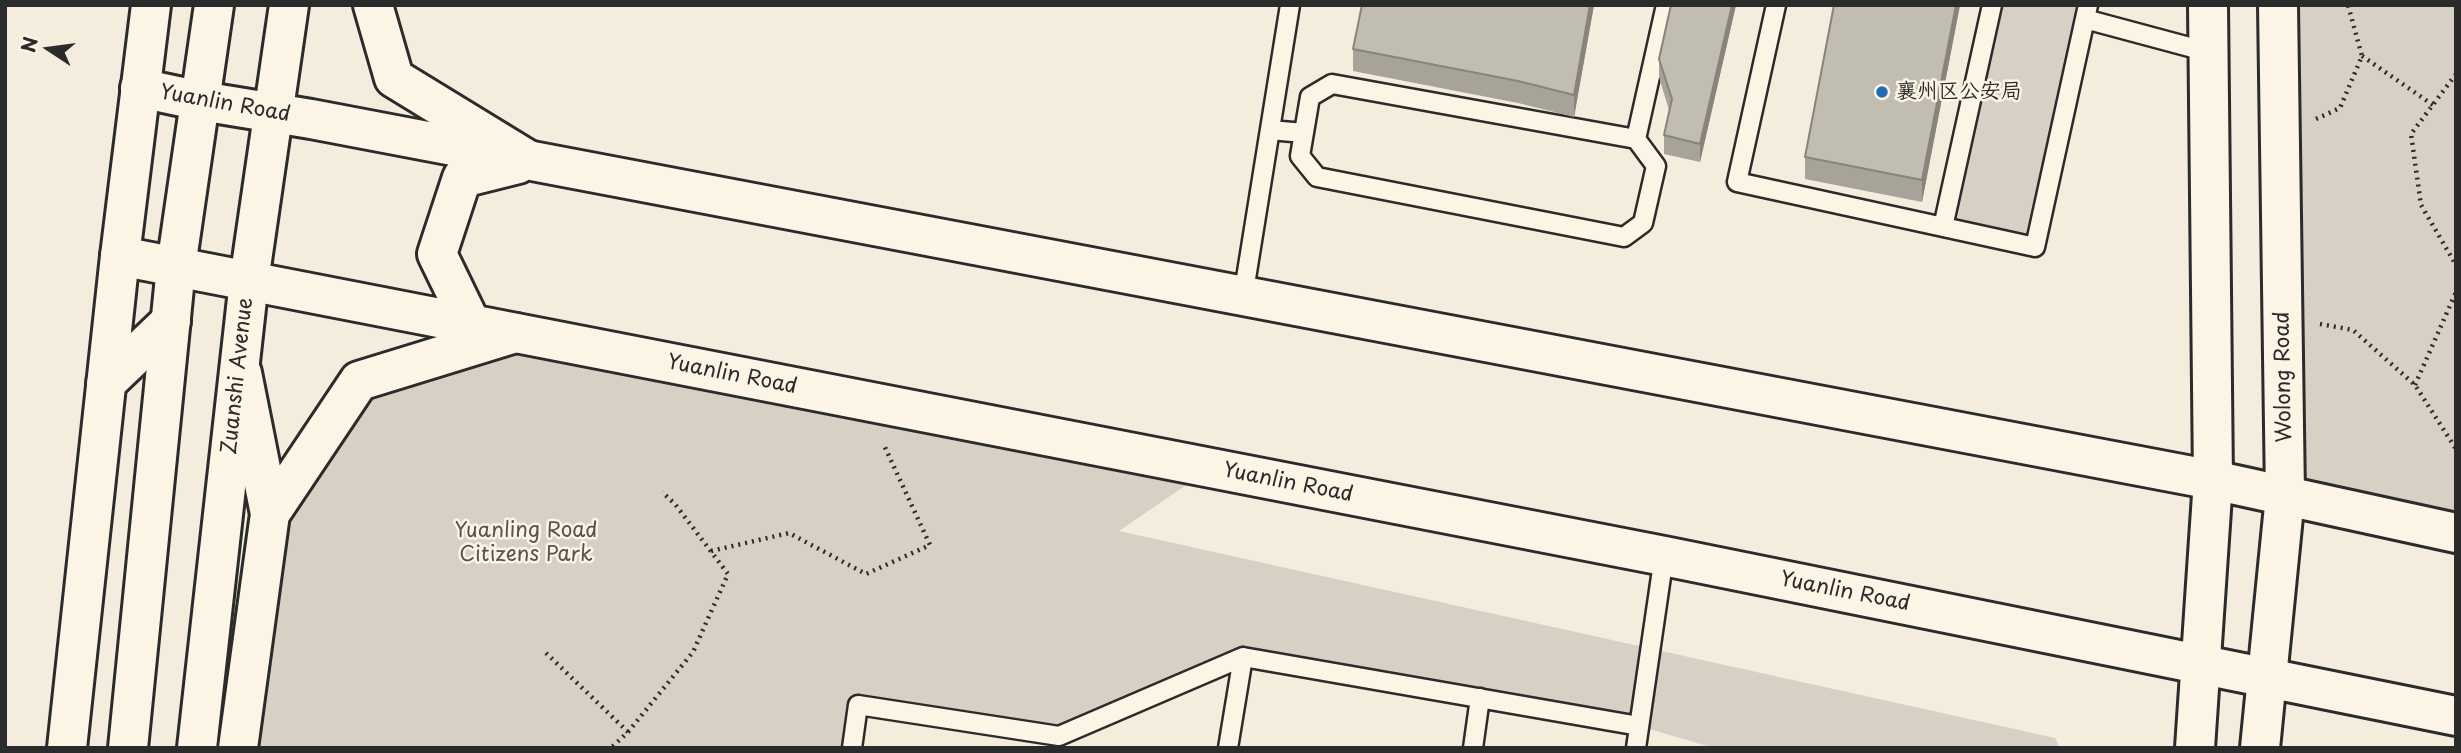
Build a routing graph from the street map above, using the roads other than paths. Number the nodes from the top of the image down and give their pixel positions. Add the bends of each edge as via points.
1 (151, 5) edge
2 (215, 5) edge
3 (373, 5) edge
4 (1290, 5) edge
5 (1666, 5) edge
6 (1776, 5) edge
7 (1992, 5) edge
8 (2208, 5) edge
9 (2278, 5) edge
10 (289, 12) edge
11 (2087, 12) edge
12 (2208, 52) junction
13 (140, 88) junction
14 (201, 101) junction
15 (274, 113) junction
16 (1270, 130) junction
17 (1304, 133) junction
18 (1636, 139) junction
19 (530, 161) junction
20 (1944, 227) junction
21 (120, 256) junction
22 (176, 267) junction
23 (249, 281) junction
24 (1243, 297) junction
25 (171, 321) junction
26 (471, 324) junction
27 (515, 333) junction
28 (240, 362) junction
29 (106, 383) junction
30 (2213, 480) junction
31 (2286, 496) junction
32 (270, 514) junction
33 (2456, 533) edge
34 (1664, 556) junction
35 (1243, 657) junction
36 (2201, 664) junction
37 (2267, 678) junction
38 (1480, 698) junction
39 (2456, 716) edge
40 (1639, 726) junction
41 (66, 748) edge
42 (128, 748) edge
43 (197, 748) edge
44 (238, 748) edge
45 (852, 748) edge
46 (1228, 748) edge
47 (1473, 748) edge
48 (1636, 748) edge
49 (2195, 748) edge
50 (2260, 748) edge

1 - 13 main road
2 - 14 main road
3 - 19 main road via 394,78
4 - 16 lane
5 - 18 lane
6 - 20 lane via 1737,182
7 - 20 lane
8 - 12 main road
9 - 31 main road, Wolong Road
10 - 15 main road, Zuanshi Avenue
11 - 12 lane
11 - 20 lane via 2035,247
12 - 30 main road
13 - 14 main road, Yuanlin Road
13 - 21 main road
14 - 15 main road, Yuanlin Road
14 - 22 main road
15 - 19 main road, Yuanlin Road
15 - 23 main road, Zuanshi Avenue
16 - 17 lane
16 - 24 lane
17 - 18 lane via 1310,97 1332,83
17 - 18 lane via 1300,156 1317,177 1624,237 1643,223 1656,166
19 - 24 main road, Yuanlin Road
19 - 26 main road via 462,178 437,254
21 - 22 main road, Yuanlin Road
21 - 29 main road
22 - 23 main road, Yuanlin Road
22 - 25 main road
23 - 26 main road, Yuanlin Road
23 - 28 main road, Zuanshi Avenue
24 - 30 main road, Yuanlin Road
25 - 29 main road
25 - 42 main road
26 - 27 main road, Yuanlin Road
27 - 32 main road via 359,381
27 - 34 main road, Yuanlin Road
28 - 32 main road
28 - 43 main road, Zuanshi Avenue
29 - 41 main road
30 - 31 main road, Yuanlin Road
30 - 36 main road
31 - 33 main road, Yuanlin Road
31 - 37 main road, Wolong Road
32 - 44 main road
34 - 36 main road, Yuanlin Road
34 - 40 lane
35 - 38 lane
35 - 45 lane via 1059,736 858,705
35 - 46 lane
36 - 37 main road, Yuanlin Road
36 - 49 main road
37 - 39 main road, Yuanlin Road
37 - 50 main road, Wolong Road
38 - 40 lane
38 - 47 lane
40 - 48 lane

